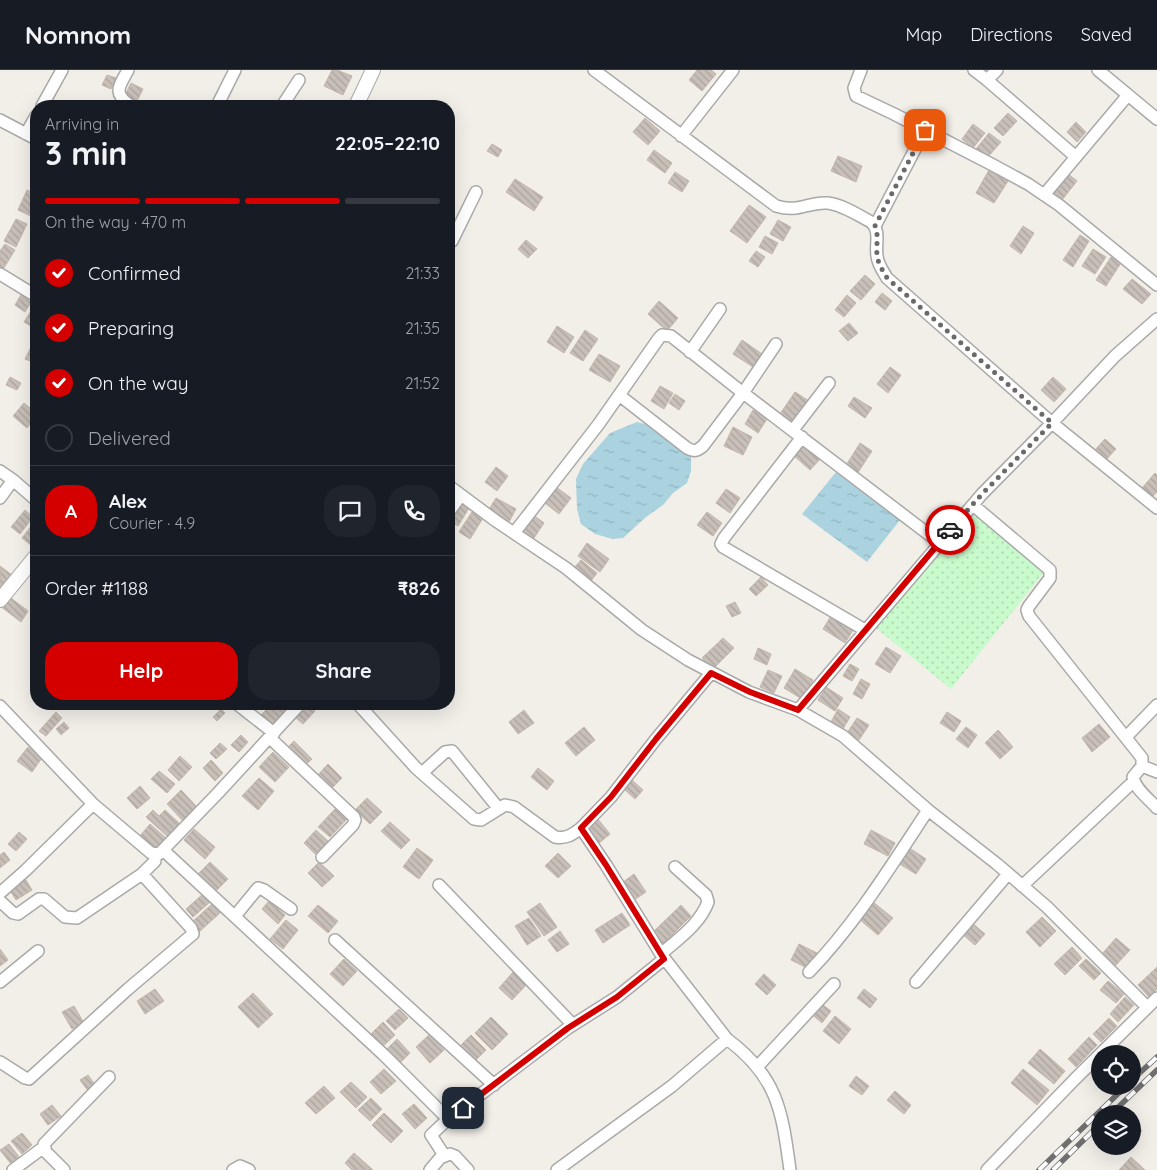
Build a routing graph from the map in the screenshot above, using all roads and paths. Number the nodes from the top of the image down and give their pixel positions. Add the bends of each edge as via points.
1 (62, 70) edge
2 (128, 70) edge
3 (235, 70) edge
4 (373, 70) edge
5 (594, 70) edge
6 (733, 70) edge
7 (861, 70) edge
8 (974, 70) edge
9 (997, 70) edge
10 (1098, 70) edge
11 (299, 80) dead end
12 (988, 80) junction
13 (1128, 95) junction
14 (45, 100) edge
15 (123, 100) edge
16 (219, 100) edge
17 (286, 100) edge
18 (359, 100) edge
19 (1157, 119) edge
20 (0, 120) edge
21 (925, 130) junction
22 (30, 135) edge
23 (681, 136) junction
24 (1076, 157) junction
25 (476, 192) dead end
26 (1044, 195) junction
27 (875, 226) junction
28 (455, 232) edge
29 (0, 274) edge
30 (1157, 285) edge
31 (30, 292) edge
32 (720, 309) dead end
33 (1157, 319) edge
34 (776, 344) dead end
35 (690, 352) junction
36 (829, 383) dead end
37 (743, 393) junction
38 (619, 395) junction
39 (1052, 423) junction
40 (797, 434) junction
41 (0, 471) edge
42 (13, 480) junction
43 (455, 490) edge
44 (30, 495) edge
45 (461, 495) junction
46 (0, 498) edge
47 (455, 504) edge
48 (973, 505) junction
49 (1157, 508) edge
50 (514, 532) junction
51 (940, 542) junction
52 (30, 563) edge
53 (0, 600) edge
54 (864, 630) junction
55 (711, 673) junction
56 (1157, 705) edge
57 (0, 706) edge
58 (244, 710) edge
59 (295, 710) edge
60 (364, 710) edge
61 (798, 710) junction
62 (272, 735) junction
63 (1126, 738) junction
64 (1142, 766) junction
65 (1157, 772) edge
66 (422, 773) junction
67 (1134, 781) junction
68 (93, 804) junction
69 (1157, 808) edge
70 (499, 809) junction
71 (928, 810) junction
72 (581, 828) junction
73 (159, 852) junction
74 (322, 857) dead end
75 (675, 867) dead end
76 (142, 874) junction
77 (1008, 874) junction
78 (439, 885) dead end
79 (1022, 886) junction
80 (0, 893) edge
81 (0, 901) edge
82 (291, 909) dead end
83 (235, 916) junction
84 (335, 940) dead end
85 (38, 952) dead end
86 (662, 957) junction
87 (809, 972) dead end
88 (0, 982) edge
89 (916, 982) dead end
90 (834, 984) dead end
91 (1157, 998) edge
92 (1147, 1007) junction
93 (573, 1025) junction
94 (727, 1039) junction
95 (0, 1062) edge
96 (758, 1066) junction
97 (109, 1077) dead end
98 (494, 1085) junction
99 (448, 1120) junction
100 (44, 1148) junction
101 (444, 1155) junction
102 (13, 1170) edge
103 (64, 1170) edge
104 (233, 1170) edge
105 (250, 1170) edge
106 (430, 1170) edge
107 (468, 1170) edge
108 (557, 1170) edge
109 (790, 1170) edge
110 (987, 1170) edge

1 - 14 street
2 - 15 street via 118,90
3 - 16 street
4 - 18 street
5 - 23 street
6 - 23 street
7 - 21 street via 854,88 856,96
8 - 12 street
9 - 12 street
10 - 13 street
11 - 17 street
12 - 24 street
13 - 19 street
13 - 24 street
20 - 22 street
21 - 26 street
21 - 27 street
23 - 27 street via 776,206 796,209 827,203
24 - 26 street
25 - 28 street
26 - 30 street
27 - 39 street via 877,255 887,278
29 - 31 street
32 - 35 street
33 - 39 street via 1115,356
34 - 37 street
35 - 37 street
35 - 38 street via 671,336 662,335
36 - 40 street
37 - 38 street via 703,446 693,451
37 - 40 street
38 - 50 street
39 - 48 street
39 - 49 street
40 - 51 street
40 - 54 street via 721,544
41 - 42 street
42 - 44 street
42 - 46 street
43 - 45 street
45 - 47 street
45 - 50 street
48 - 51 street
48 - 63 street via 1050,570 1050,578 1029,606 1029,616
50 - 55 street via 566,568 642,630
51 - 54 street
52 - 53 street
54 - 61 street
55 - 61 street
55 - 72 street via 611,797
56 - 63 street
57 - 68 street
58 - 62 street
59 - 62 street
60 - 66 street
61 - 71 street via 843,736
62 - 73 street
62 - 74 street via 354,817 353,825
63 - 64 street via 1142,758
64 - 65 street
64 - 67 street via 1134,774
66 - 70 street via 474,819 481,820
66 - 70 street via 445,752 452,751
67 - 69 street
67 - 79 street
68 - 73 street
68 - 80 street
70 - 72 street via 511,806 563,838
71 - 77 street
71 - 87 street via 878,887
72 - 86 street
73 - 76 street
73 - 83 street
75 - 86 street via 706,894 708,902 701,916
76 - 81 street via 77,918 65,917 44,898 18,914 12,913
76 - 95 street via 193,934 29,1079
77 - 79 street
77 - 89 street
78 - 93 street
79 - 92 street
82 - 83 street via 258,888
83 - 99 street via 384,1055
84 - 98 street
85 - 88 street
86 - 93 street via 617,997
86 - 94 street
90 - 96 street
91 - 92 street
92 - 110 street
93 - 98 street
94 - 96 street
94 - 108 street via 672,1086
96 - 109 street via 776,1096
97 - 100 street via 46,1140
98 - 99 street
99 - 101 street via 431,1135
100 - 102 street
100 - 103 street
101 - 106 street
101 - 107 street via 455,1156
104 - 105 street via 240,1166

